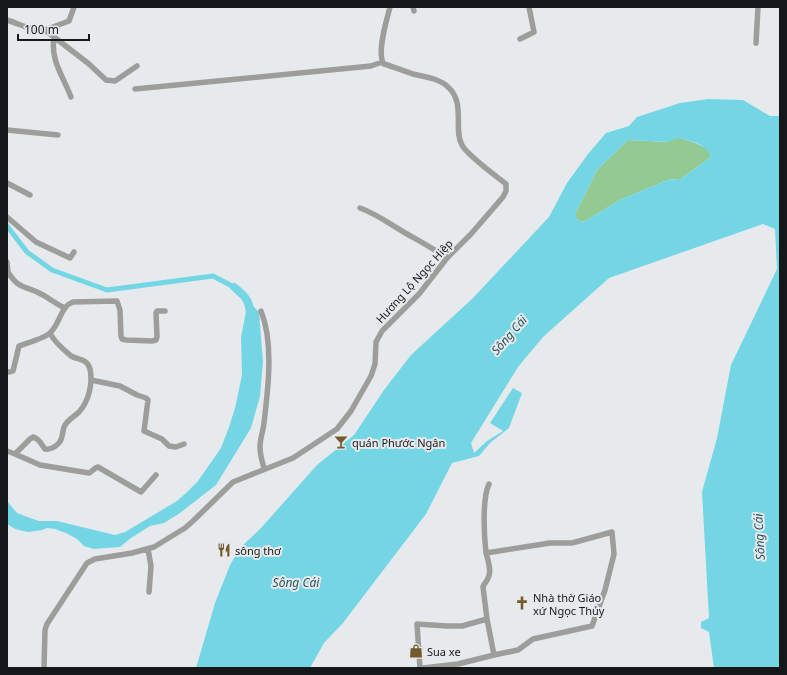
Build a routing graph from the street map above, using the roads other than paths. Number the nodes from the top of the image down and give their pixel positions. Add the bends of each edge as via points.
1 (74, 7) edge
2 (390, 7) edge
3 (529, 7) edge
4 (758, 7) edge
5 (7, 20) edge
6 (45, 30) junction
7 (54, 38) junction
8 (520, 39) dead end
9 (756, 43) dead end
10 (382, 62) junction
11 (136, 66) dead end
12 (135, 89) dead end
13 (72, 97) dead end
14 (7, 130) edge
15 (58, 135) dead end
16 (7, 183) edge
17 (30, 194) dead end
18 (360, 208) dead end
19 (7, 217) edge
20 (74, 252) dead end
21 (447, 258) junction
22 (7, 262) edge
23 (8, 272) edge
24 (65, 308) junction
25 (165, 311) dead end
26 (261, 311) dead end
27 (50, 333) junction
28 (7, 372) edge
29 (91, 380) junction
30 (184, 444) dead end
31 (7, 450) edge
32 (14, 454) junction
33 (264, 468) junction
34 (156, 475) dead end
35 (489, 484) dead end
36 (148, 549) junction
37 (486, 552) junction
38 (149, 592) dead end
39 (487, 619) junction
40 (494, 655) junction
41 (44, 668) edge
42 (420, 668) edge
43 (423, 668) edge

1 - 6 street via 69,21
2 - 10 street via 383,37
3 - 8 street via 534,32
4 - 9 street
5 - 6 street via 28,29
6 - 7 street
7 - 11 street via 106,80 115,81
7 - 13 street via 55,60
10 - 12 street via 371,66
10 - 21 street, Hương Lộ Ngọc Hiệp via 448,86 458,106 462,146 506,184 503,197
14 - 15 street
16 - 17 street
18 - 21 street via 383,218
19 - 20 street via 38,243 70,258
21 - 33 street, Hương Lộ Ngọc Hiệp via 419,294 382,331 376,342 375,364 371,376 341,425 301,454
22 - 23 street
23 - 24 street via 19,285
24 - 25 street via 73,302 117,302 122,339 152,341 157,337 156,313
24 - 27 street
26 - 33 street via 267,329 268,349 264,425 260,446
27 - 28 street via 19,346 12,370
27 - 29 street via 72,357 84,360 90,368
29 - 30 street via 120,386 146,398 148,400 144,431 162,439 169,446
29 - 32 street via 87,400 63,428 58,444 48,450 33,437
31 - 32 street
32 - 34 street via 40,465 89,473 98,467 141,492
33 - 36 street, Hương Lộ Ngọc Hiệp via 233,482 185,528
35 - 37 street via 485,504
36 - 38 street via 151,566
36 - 41 street, Hương Lộ Ngọc Hiệp via 87,563 47,624
37 - 39 street via 490,573 483,587
37 - 40 street via 550,542 572,543 612,532 614,554 592,626 533,639 518,650
39 - 40 street
39 - 42 street via 462,626 417,624
40 - 43 street via 458,664

